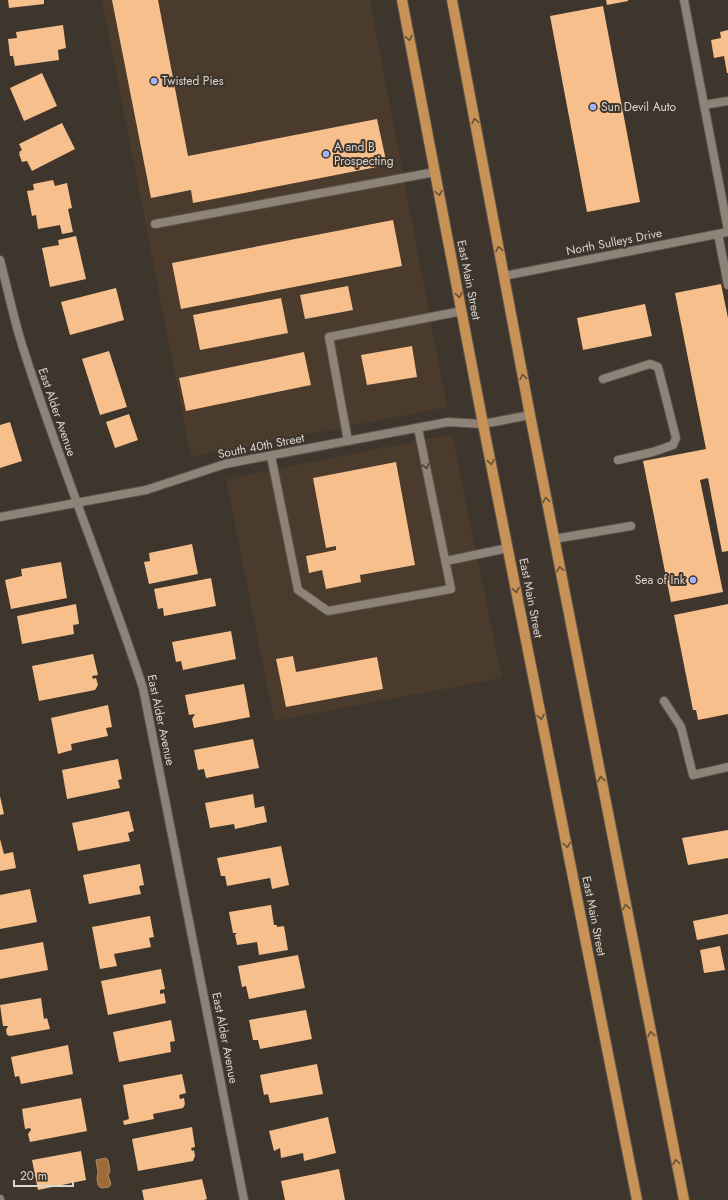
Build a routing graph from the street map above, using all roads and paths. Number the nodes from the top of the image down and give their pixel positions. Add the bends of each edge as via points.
1 (402, 0) edge
2 (452, 0) edge
3 (684, 0) edge
4 (728, 101) edge
5 (704, 105) junction
6 (435, 172) junction
7 (154, 224) dead end
8 (728, 231) edge
9 (718, 234) junction
10 (0, 260) edge
11 (504, 276) junction
12 (728, 285) edge
13 (462, 312) junction
14 (603, 379) dead end
15 (530, 415) junction
16 (484, 424) junction
17 (418, 428) junction
18 (348, 441) junction
19 (271, 456) junction
20 (618, 460) dead end
21 (76, 503) junction
22 (0, 517) edge
23 (631, 526) dead end
24 (554, 539) junction
25 (508, 548) junction
26 (446, 561) junction
27 (664, 701) dead end
28 (728, 767) edge
29 (244, 1200) edge
30 (637, 1200) edge
31 (684, 1200) edge

1 -> 6 main road, East Main Street
11 -> 2 main road
3 - 5 street
4 - 5 street
5 - 8 street
6 - 7 street
6 -> 13 main road, East Main Street
8 - 9 street, North Sulleys Drive
9 - 11 street, North Sulleys Drive
9 - 12 street
10 - 21 street, East Alder Avenue via 23,350
15 -> 11 main road
13 - 16 main road, East Main Street
13 - 18 street via 329,337
14 - 20 street via 650,364 658,367 676,438 673,445
15 - 16 street, South 40th Street
24 -> 15 main road
16 - 17 street, South 40th Street via 448,422
16 -> 25 main road, East Main Street
17 - 18 street, South 40th Street
17 -> 26 street
18 - 19 street, South 40th Street
19 - 21 street, South 40th Street via 225,464 146,490
19 - 26 street via 298,590 328,611 451,589
21 - 22 street, South 40th Street
21 - 29 street, East Alder Avenue via 123,626 143,688
23 - 24 street
31 -> 24 main road
25 - 26 street
25 -> 30 main road, East Main Street
27 - 28 street via 681,727 693,775

